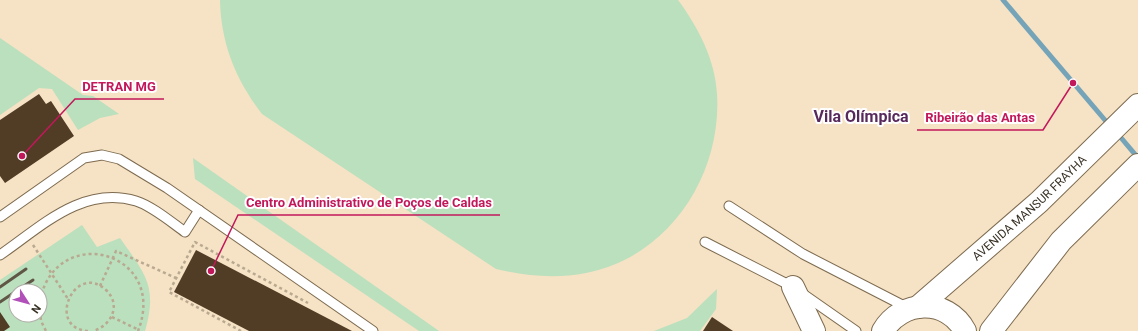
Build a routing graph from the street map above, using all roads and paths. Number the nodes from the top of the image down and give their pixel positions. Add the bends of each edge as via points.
1 (1138, 105) edge
2 (1138, 165) edge
3 (729, 206) dead end
4 (199, 210) junction
5 (0, 217) edge
6 (28, 236) junction
7 (705, 242) dead end
8 (0, 255) edge
9 (113, 258) junction
10 (52, 273) junction
11 (176, 278) junction
12 (46, 283) edge
13 (100, 286) junction
14 (794, 287) junction
15 (68, 299) junction
16 (312, 305) dead end
17 (914, 308) junction
18 (112, 318) junction
19 (77, 328) junction
20 (74, 331) edge
21 (88, 331) edge
22 (93, 331) edge
23 (139, 331) edge
24 (241, 331) edge
25 (373, 331) edge
26 (814, 331) edge
27 (856, 331) edge
28 (883, 331) edge
29 (965, 331) edge
30 (990, 331) edge

1 - 17 main road, AVENIDA MANSUR FRAYHA via 1039,202
2 - 30 main road via 1061,241
3 - 17 lane via 804,254
4 - 5 lane via 135,168 119,159 102,155 84,158
4 - 6 lane via 185,232 137,201 112,196 92,198 74,205
4 - 25 lane
6 - 8 lane
6 - 10 path
7 - 14 lane
9 - 10 path via 97,254 80,255 64,262
9 - 11 path via 116,251
9 - 13 path
9 - 23 path via 128,266 144,295 144,313
10 - 12 path
10 - 15 path
11 - 16 path via 195,242
11 - 24 path via 168,292
13 - 15 path via 93,284 78,287
13 - 18 path via 106,290 113,303
14 - 26 main road
14 - 27 lane
15 - 19 path via 67,315
17 - 28 main road, AVENIDA MANSUR FRAYHA via 898,314
17 - 29 main road via 927,306 941,309 954,317
18 - 22 path via 107,324
18 - 23 path
19 - 20 path
19 - 21 path

